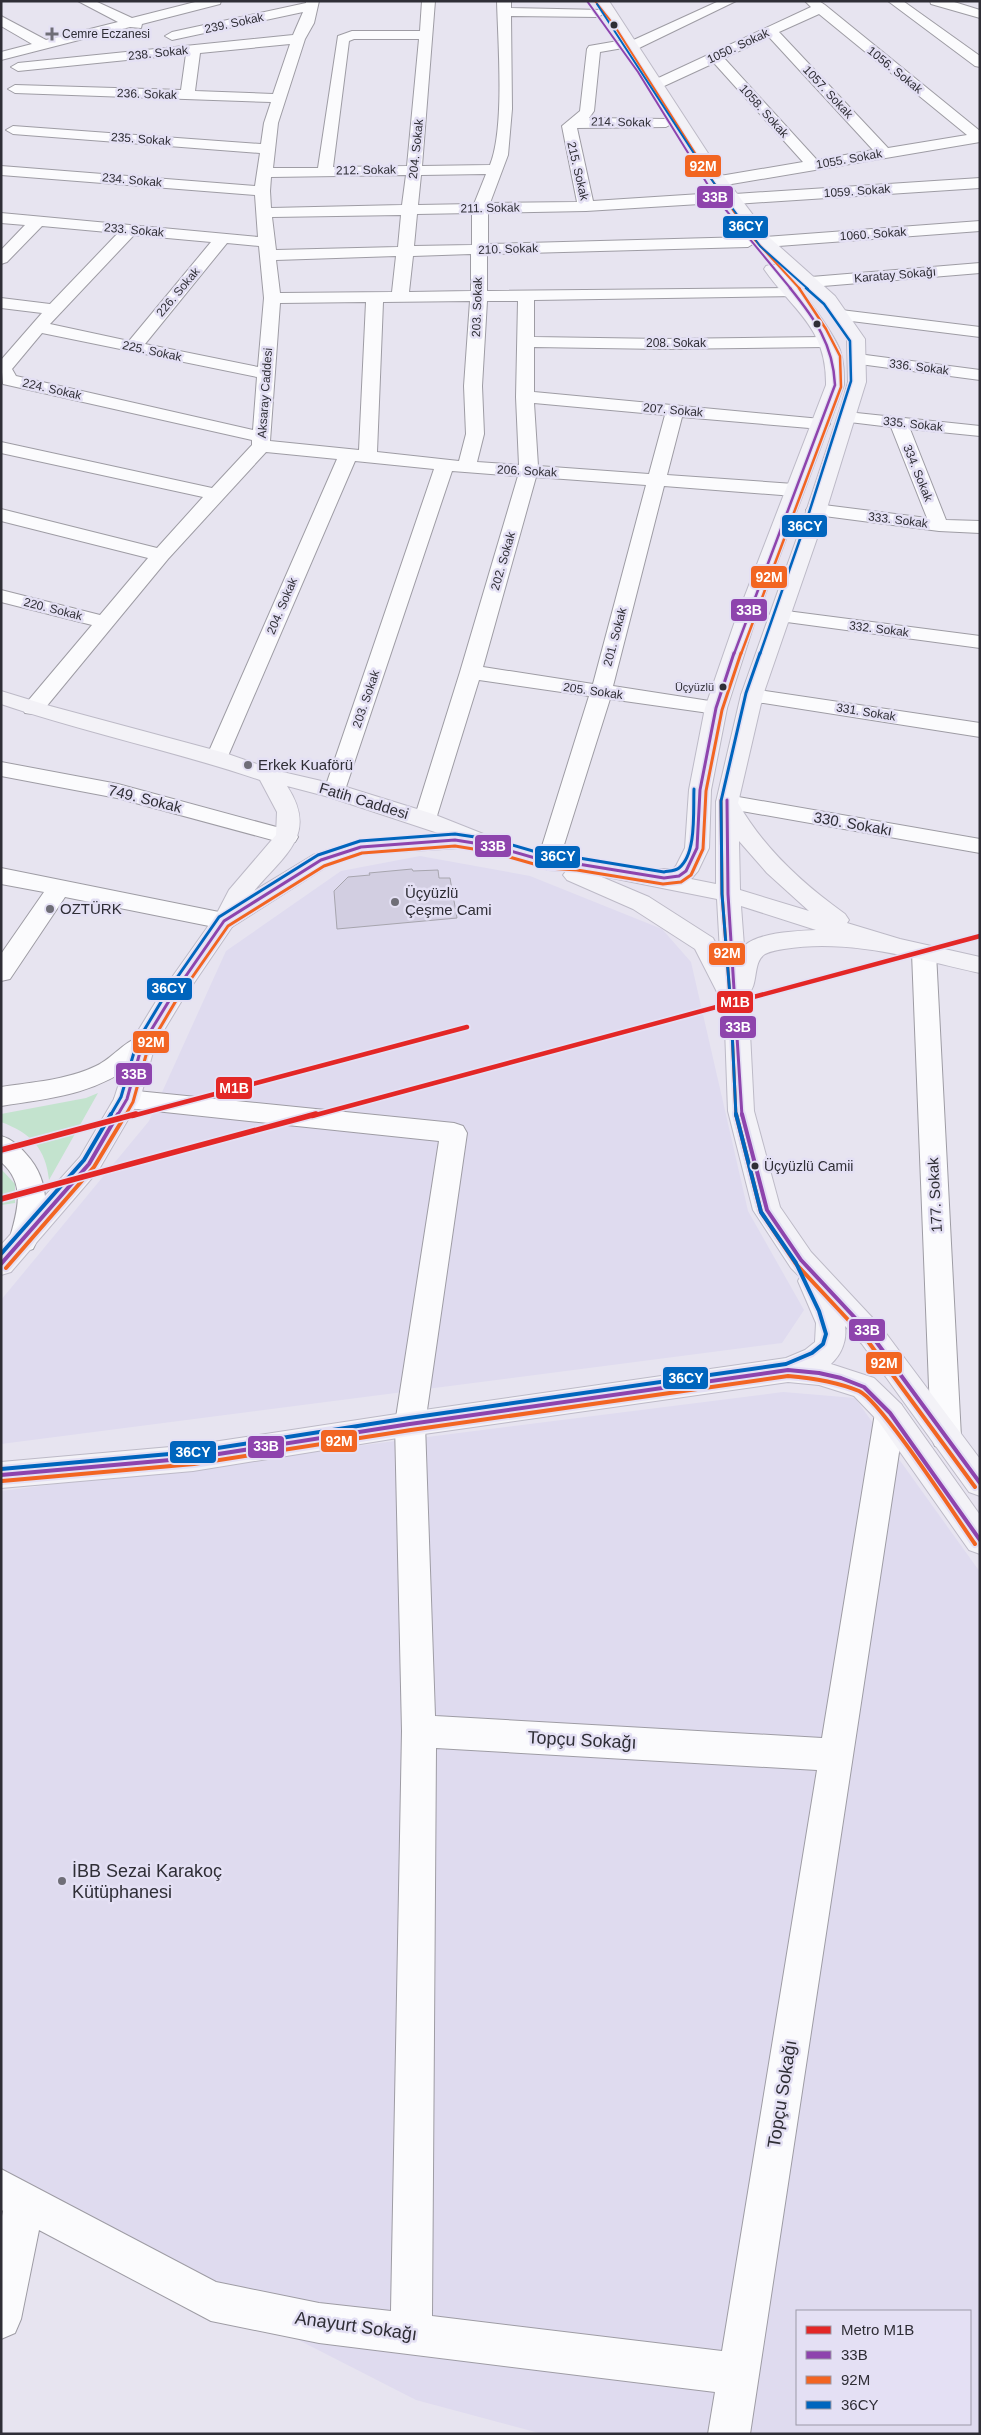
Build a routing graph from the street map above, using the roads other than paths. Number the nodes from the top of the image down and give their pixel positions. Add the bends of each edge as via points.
1 (84, 1) edge
2 (215, 1) edge
3 (429, 1) edge
4 (730, 1) edge
5 (894, 1) edge
6 (936, 1) edge
7 (313, 4) edge
8 (602, 4) edge
9 (816, 5) edge
10 (504, 7) edge
11 (980, 14) edge
12 (1, 20) edge
13 (131, 22) junction
14 (929, 28) junction
15 (771, 31) junction
16 (426, 35) junction
17 (153, 37) junction
18 (298, 39) junction
19 (971, 40) dead end
20 (42, 44) junction
21 (625, 46) junction
22 (194, 49) junction
23 (171, 52) junction
24 (716, 57) junction
25 (11, 58) edge
26 (980, 62) edge
27 (657, 84) junction
28 (15, 89) junction
29 (187, 95) junction
30 (279, 98) junction
31 (574, 122) junction
32 (666, 123) junction
33 (13, 130) junction
34 (979, 138) edge
35 (5, 143) dead end
36 (268, 149) junction
37 (884, 153) junction
38 (813, 165) junction
39 (497, 169) junction
40 (1, 170) edge
41 (415, 170) junction
42 (325, 171) junction
43 (264, 173) junction
44 (980, 183) edge
45 (718, 190) junction
46 (262, 191) junction
47 (735, 200) junction
48 (586, 206) junction
49 (480, 208) junction
50 (409, 210) junction
51 (264, 214) junction
52 (1, 218) edge
53 (38, 221) junction
54 (980, 226) edge
55 (130, 230) junction
56 (223, 238) junction
57 (757, 242) junction
58 (267, 248) junction
59 (478, 250) junction
60 (406, 252) junction
61 (1, 259) edge
62 (980, 268) edge
63 (811, 282) junction
64 (795, 293) junction
65 (479, 295) junction
66 (526, 295) junction
67 (400, 296) junction
68 (374, 297) junction
69 (272, 298) junction
70 (1, 303) edge
71 (55, 310) junction
72 (840, 315) junction
73 (38, 328) junction
74 (980, 332) edge
75 (527, 342) junction
76 (826, 342) junction
77 (133, 347) junction
78 (858, 359) junction
79 (266, 374) junction
80 (980, 375) edge
81 (524, 397) junction
82 (675, 410) junction
83 (847, 417) junction
84 (898, 422) junction
85 (821, 424) junction
86 (980, 431) edge
87 (261, 442) junction
88 (1, 447) edge
89 (358, 456) junction
90 (445, 465) junction
91 (467, 467) junction
92 (529, 471) junction
93 (656, 481) junction
94 (218, 495) junction
95 (791, 498) junction
96 (816, 510) junction
97 (1, 515) edge
98 (939, 525) junction
99 (980, 527) edge
100 (161, 555) junction
101 (1, 596) edge
102 (779, 616) junction
103 (104, 622) junction
104 (980, 642) edge
105 (471, 672) junction
106 (601, 692) junction
107 (752, 694) junction
108 (1, 698) edge
109 (33, 708) junction
110 (716, 708) junction
111 (980, 730) edge
112 (217, 758) junction
113 (1, 769) edge
114 (268, 775) junction
115 (335, 791) junction
116 (727, 802) junction
117 (425, 820) junction
118 (287, 837) junction
119 (493, 846) junction
120 (980, 846) edge
121 (549, 862) junction
122 (1, 876) edge
123 (642, 876) junction
124 (60, 887) junction
125 (728, 894) junction
126 (224, 920) junction
127 (874, 939) junction
128 (912, 950) junction
129 (980, 965) edge
130 (1, 973) edge
131 (737, 1010) junction
132 (142, 1045) junction
133 (1, 1097) edge
134 (127, 1099) junction
135 (1, 1146) edge
136 (23, 1241) junction
137 (801, 1260) junction
138 (1, 1264) edge
139 (788, 1370) junction
140 (890, 1413) junction
141 (410, 1424) junction
142 (946, 1437) junction
143 (1, 1476) edge
144 (980, 1483) edge
145 (980, 1540) edge
146 (419, 1731) junction
147 (836, 1755) junction
148 (13, 2195) edge
149 (1, 2319) edge
150 (411, 2334) junction
151 (738, 2374) junction
152 (729, 2434) edge

1 - 13 street
2 - 13 street
3 - 16 street, 204. Sokak
4 - 21 street
5 - 14 street
6 - 11 street
7 - 17 street, 239. Sokak
7 - 18 street, Aksaray Caddesi
8 - 10 street
8 - 21 main road
9 - 15 street, 1050. Sokak
9 - 34 street, 1056. Sokak
10 - 39 street, 203. Sokak via 505,110
12 - 20 street
13 - 17 street
13 - 20 street
14 - 19 street
14 - 26 street
15 - 24 street, 1050. Sokak
15 - 37 street, 1057. Sokak
16 - 41 street, 204. Sokak
16 - 42 street via 352,35 343,39
17 - 23 street
18 - 22 street, 238. Sokak
18 - 30 street, Aksaray Caddesi
20 - 25 street
21 - 27 main road
21 - 31 street, 215. Sokak via 594,49 587,111
21 - 32 main road
22 - 23 street, 238. Sokak
22 - 29 street
23 - 25 street, 238. Sokak
24 - 27 street, 1050. Sokak
24 - 38 street, 1058. Sokak
25 - 28 street
27 - 45 main road
28 - 29 street, 236. Sokak
28 - 33 street
29 - 30 street, 236. Sokak
30 - 36 street, Aksaray Caddesi
31 - 32 street, 214. Sokak
31 - 48 street, 215. Sokak via 569,126 570,139
32 - 45 main road
33 - 35 street
33 - 36 street, 235. Sokak
34 - 37 street, 1055. Sokak
36 - 43 street, Aksaray Caddesi
37 - 38 street, 1055. Sokak
38 - 45 street, 1055. Sokak
39 - 41 street, 212. Sokak
39 - 49 street, 203. Sokak
40 - 46 street, 234. Sokak
41 - 42 street, 212. Sokak
41 - 50 street, 204. Sokak
42 - 43 street, 212. Sokak
43 - 46 street, Aksaray Caddesi
44 - 47 street, 1059. Sokak
45 - 47 main road
45 - 48 street, 211. Sokak
45 - 57 main road
46 - 51 street, Aksaray Caddesi
47 - 57 main road
48 - 49 street, 211. Sokak
49 - 50 street, 211. Sokak
49 - 59 street, 203. Sokak
50 - 51 street, 211. Sokak
50 - 60 street, 204. Sokak
51 - 58 street, Aksaray Caddesi
52 - 53 street, 233. Sokak
53 - 55 street, 233. Sokak
53 - 61 street
54 - 57 street, 1060. Sokak
55 - 56 street, 233. Sokak
55 - 71 street, 224. Sokak
56 - 58 street, 233. Sokak
56 - 77 street, 226. Sokak
57 - 59 street, 210. Sokak
57 - 63 main road
57 - 64 main road
58 - 60 street, 210. Sokak
58 - 69 street, Aksaray Caddesi
59 - 60 street, 210. Sokak
59 - 65 street, 203. Sokak
60 - 67 street, 204. Sokak
62 - 63 street, Karatay Sokağı
63 - 72 main road
64 - 66 street
64 - 76 main road
65 - 66 street
65 - 67 street
65 - 91 street, 203. Sokak via 473,386 475,434
66 - 75 street, 202. Sokak
67 - 68 street
68 - 69 street
68 - 89 street, 204. Sokak
69 - 79 street, Aksaray Caddesi
70 - 71 street
71 - 73 street, 224. Sokak
72 - 74 street
72 - 78 main road via 856,339
73 - 77 street, 225. Sokak
73 - 87 street, 224. Sokak via 3,369 9,380
75 - 76 street, 208. Sokak
75 - 81 street, 202. Sokak
76 - 85 main road via 834,358 835,385
77 - 79 street, 225. Sokak
78 - 80 street, 336. Sokak
78 - 83 main road via 857,382
79 - 87 street, Aksaray Caddesi
81 - 82 street, 207. Sokak
81 - 92 street, 202. Sokak
82 - 85 street, 207. Sokak
82 - 93 street, 201. Sokak
83 - 84 street, 335. Sokak
83 - 96 main road
84 - 86 street, 335. Sokak
84 - 98 street, 334. Sokak
85 - 95 main road
87 - 89 street, 206. Sokak
87 - 94 street, Aksaray Caddesi
88 - 94 street
89 - 90 street, 206. Sokak
89 - 112 street, 204. Sokak
90 - 91 street, 206. Sokak
90 - 115 street, 203. Sokak
91 - 92 street, 206. Sokak
92 - 93 street, 206. Sokak
92 - 105 street, 202. Sokak
93 - 95 street, 206. Sokak
93 - 106 street, 201. Sokak
94 - 100 street, Aksaray Caddesi
95 - 96 main road
95 - 110 main road
96 - 98 street, 333. Sokak
96 - 102 main road
97 - 100 street
98 - 99 street, 333. Sokak
100 - 103 street, Aksaray Caddesi
101 - 103 street, 220. Sokak
102 - 104 street, 332. Sokak
102 - 107 main road
103 - 109 street, Aksaray Caddesi
105 - 106 street, 205. Sokak
105 - 117 street, 202. Sokak
106 - 110 street, 205. Sokak
106 - 121 street, 201. Sokak
107 - 111 street, 331. Sokak
107 - 116 main road
108 - 109 main road, Fatih Caddesi
109 - 112 main road, Fatih Caddesi
110 - 123 main road via 700,790 697,848 686,872 679,876
112 - 114 main road, Fatih Caddesi
113 - 118 street, 749. Sokak via 118,792
114 - 115 main road, Fatih Caddesi
114 - 118 main road via 288,806 291,827
115 - 117 main road, Fatih Caddesi
116 - 120 street, 330. Sokakı
116 - 125 main road
116 - 127 main road via 737,823 812,902
117 - 119 main road, Fatih Caddesi
118 - 126 main road via 237,896
119 - 121 main road, Fatih Caddesi
119 - 126 main road via 455,840 361,847 321,860
121 - 123 main road, Fatih Caddesi
121 - 131 main road via 641,903 704,944
122 - 124 street
123 - 125 main road, Fatih Caddesi
124 - 126 street
124 - 130 street
125 - 127 main road, Fatih Caddesi
125 - 131 main road
126 - 132 main road
127 - 128 main road
128 - 129 main road
128 - 131 main road via 835,939 792,938 758,947 747,964
128 - 142 street, 177. Sokak
131 - 137 main road via 741,1111 764,1201
132 - 133 street via 108,1071 78,1084
132 - 134 main road
134 - 136 main road via 89,1164
134 - 141 street via 454,1134
135 - 136 street via 17,1158 30,1179 34,1204
136 - 138 main road
137 - 139 main road via 825,1309 832,1334 828,1348
137 - 142 main road via 872,1336
139 - 140 main road via 819,1372 864,1387
139 - 141 main road
140 - 145 main road
140 - 147 street, Topçu Sokağı
141 - 143 main road via 193,1458
141 - 146 street
142 - 144 main road
146 - 147 street, Topçu Sokağı
146 - 150 street
147 - 151 street, Topçu Sokağı
148 - 149 street
148 - 150 street, Anayurt Sokağı via 211,2301 319,2323
150 - 151 street, Anayurt Sokağı
151 - 152 street, Topçu Sokağı

